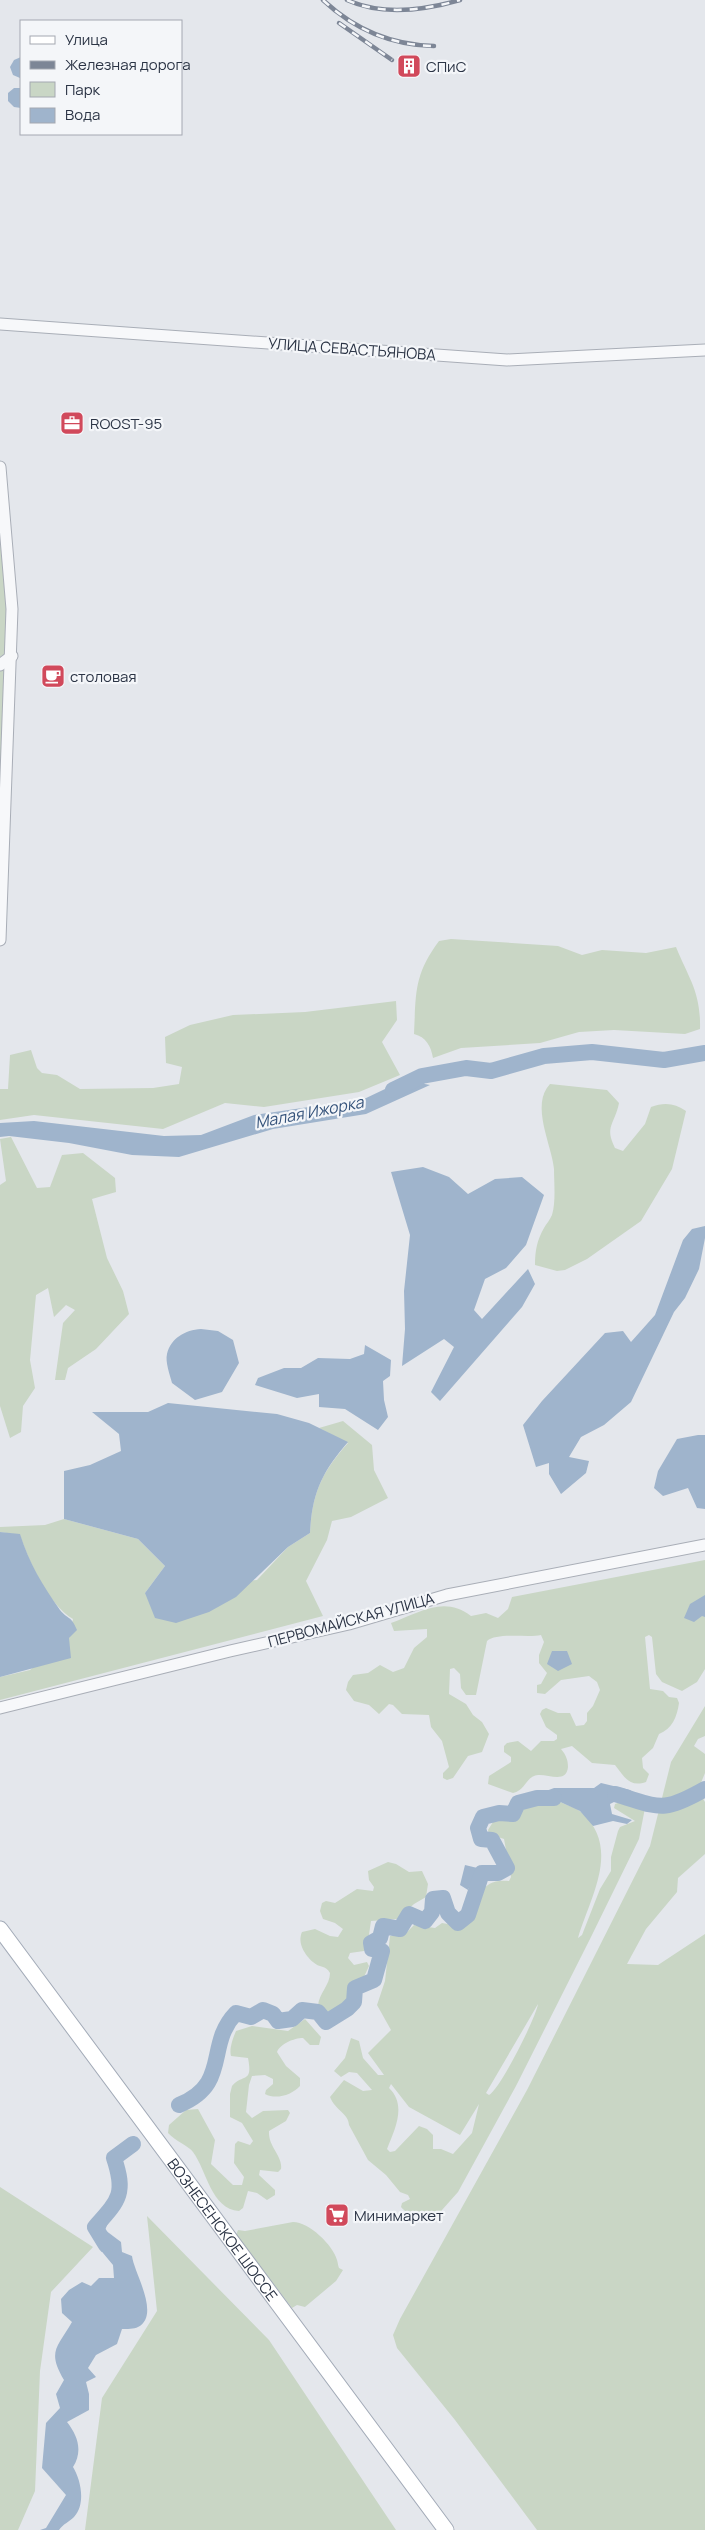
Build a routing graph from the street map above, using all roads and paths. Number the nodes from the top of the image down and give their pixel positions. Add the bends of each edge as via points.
1 (0, 324) edge
2 (705, 350) edge
3 (0, 467) edge
4 (12, 656) junction
5 (0, 665) edge
6 (0, 940) edge
7 (705, 1544) edge
8 (0, 1708) edge
9 (0, 1929) edge
10 (446, 2530) edge

1 - 2 street, УЛИЦА СЕВАСТЬЯНОВА via 507,360
3 - 4 street via 12,609
4 - 5 street
4 - 6 street
7 - 8 street, ПЕРВОМАЙСКАЯ УЛИЦА via 447,1595 349,1624
9 - 10 main road, ВОЗНЕСЕНСКОЕ ШОССЕ

